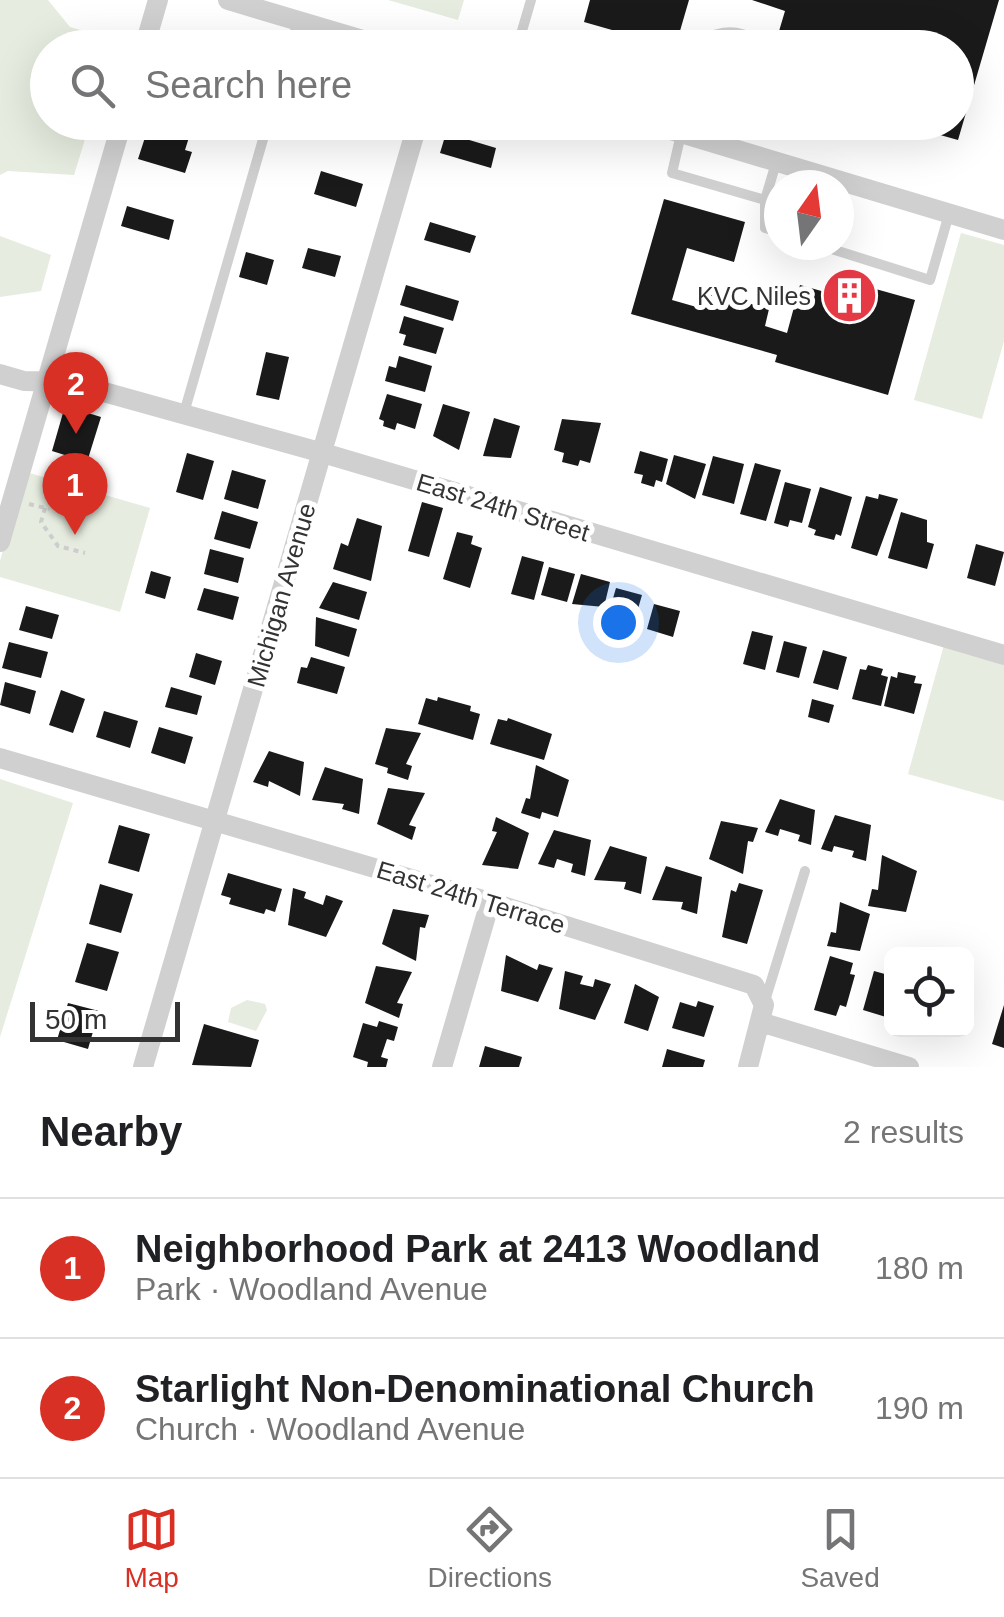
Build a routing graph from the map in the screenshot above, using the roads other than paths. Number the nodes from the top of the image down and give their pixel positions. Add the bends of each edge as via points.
1 (158, 0) edge
2 (228, 0) edge
3 (532, 0) edge
4 (298, 20) junction
5 (149, 30) edge
6 (295, 30) edge
7 (331, 30) edge
8 (523, 30) edge
9 (117, 140) edge
10 (263, 140) edge
11 (413, 140) edge
12 (674, 140) edge
13 (709, 140) edge
14 (776, 162) junction
15 (774, 170) edge
16 (764, 200) edge
17 (949, 213) junction
18 (1004, 230) edge
19 (854, 256) edge
20 (0, 374) edge
21 (47, 381) junction
22 (184, 414) junction
23 (322, 453) junction
24 (0, 542) edge
25 (1004, 655) edge
26 (0, 758) edge
27 (216, 821) junction
28 (805, 871) dead end
29 (490, 902) junction
30 (762, 1013) junction
31 (143, 1067) edge
32 (442, 1067) edge
33 (748, 1067) edge
34 (908, 1067) edge

1 - 5 street
2 - 4 street
3 - 8 lane
4 - 6 lane
4 - 7 street
9 - 21 street
10 - 22 lane
11 - 23 street, Michigan Avenue
12 - 16 lane via 672,173
13 - 14 street
14 - 15 lane
14 - 17 street
17 - 18 street
17 - 19 lane via 930,280
20 - 21 street, East 24th Street
21 - 22 street, East 24th Street
21 - 24 street
22 - 23 street, East 24th Street
23 - 25 street, East 24th Street
23 - 27 street, Michigan Avenue
26 - 27 street, East 24th Terrace
27 - 29 street, East 24th Terrace
27 - 31 street, Michigan Avenue
28 - 30 lane
29 - 30 street, East 24th Terrace via 754,986
29 - 32 street
30 - 33 street
30 - 34 street, East 24th Terrace

